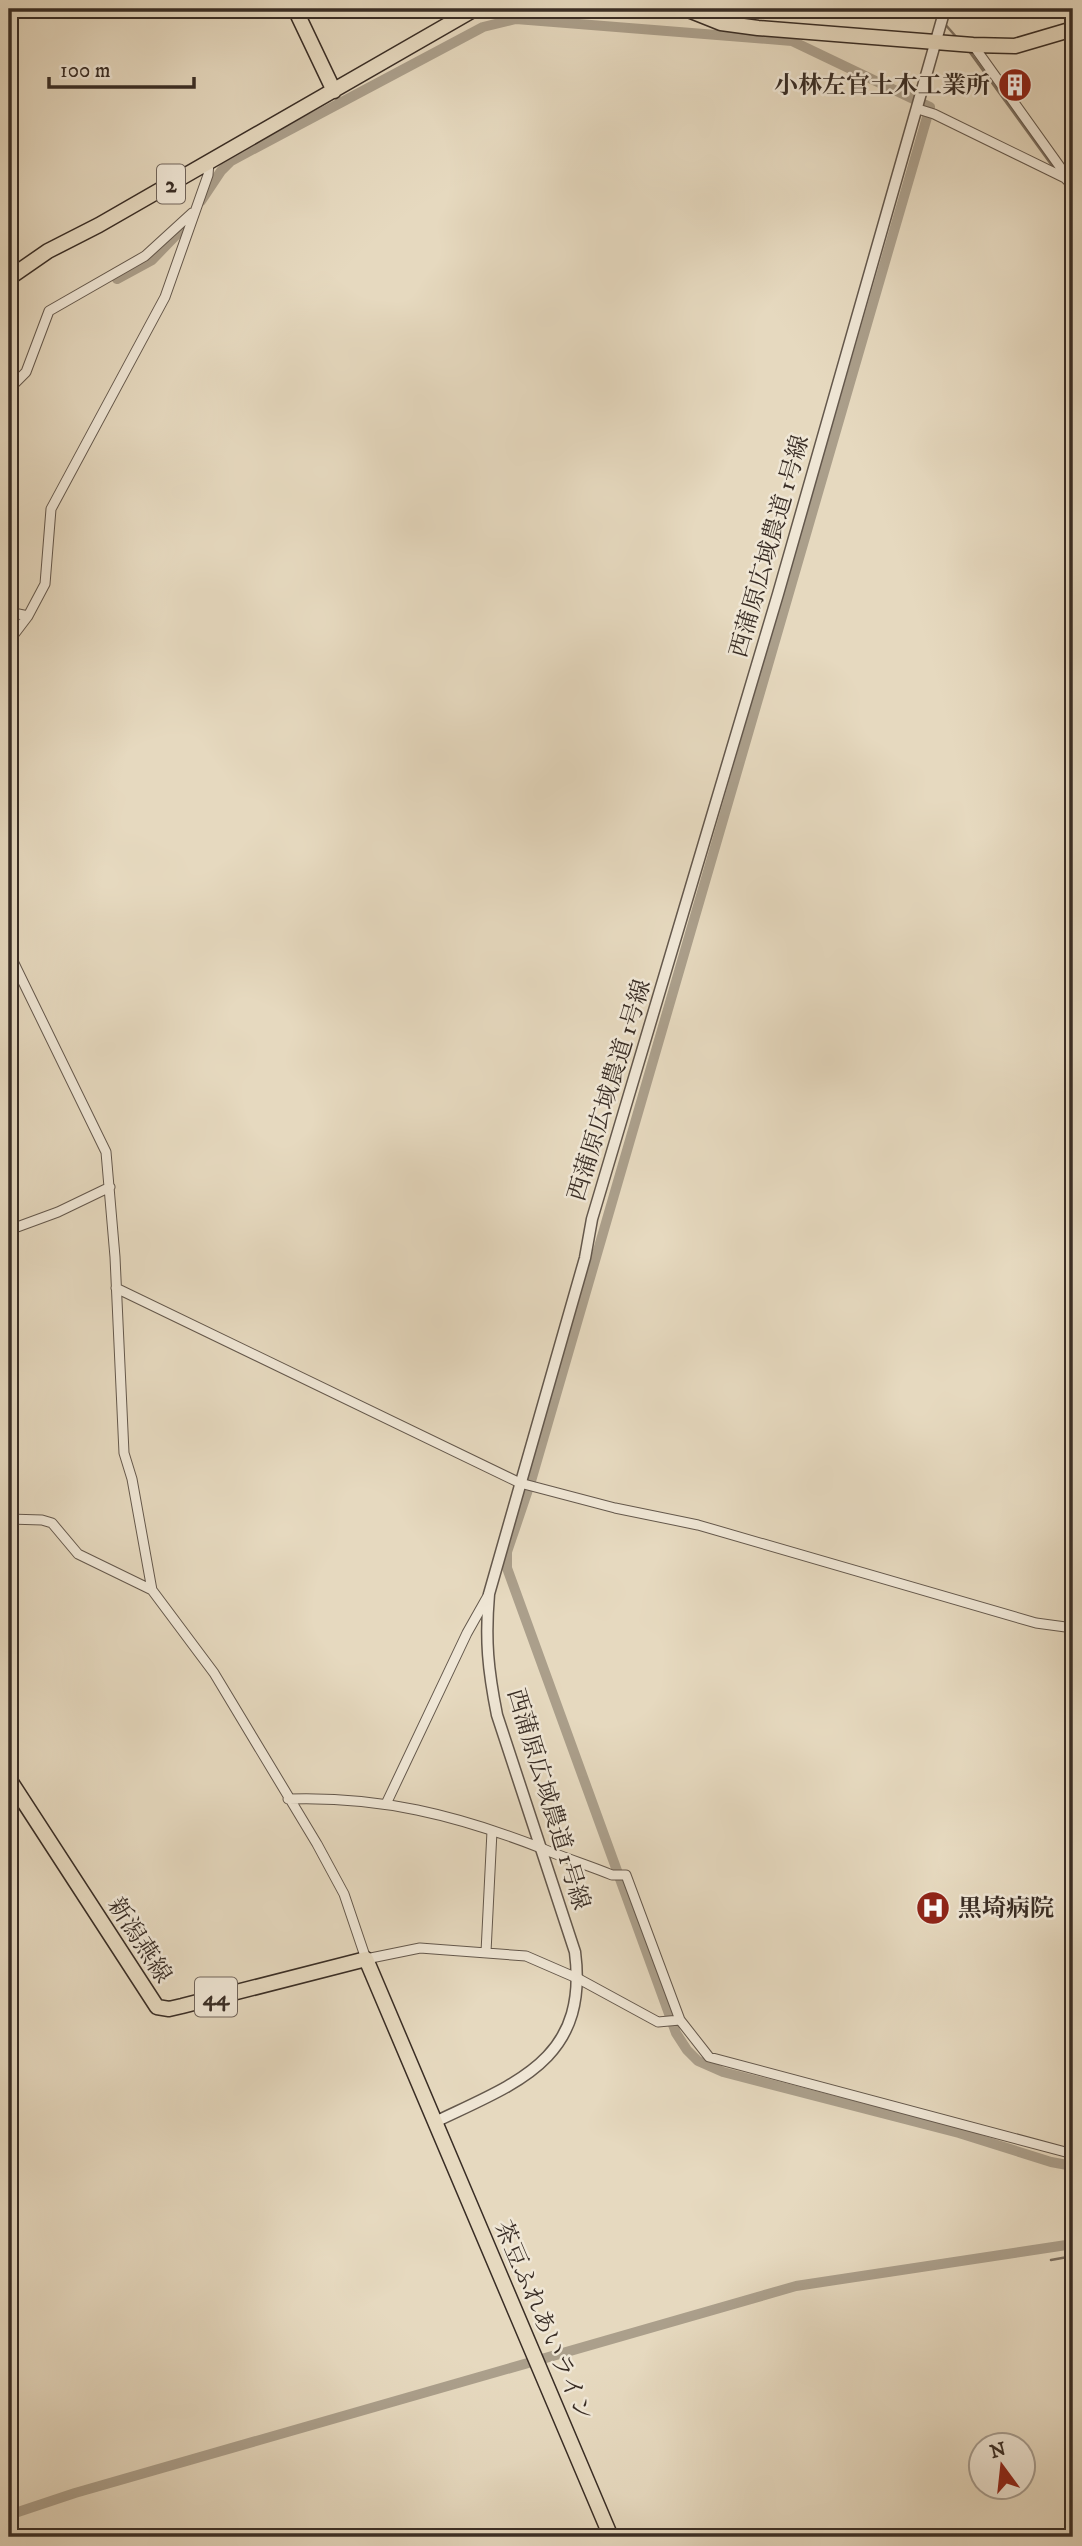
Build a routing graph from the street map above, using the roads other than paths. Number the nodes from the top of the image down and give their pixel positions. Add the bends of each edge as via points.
1 (295, 9) edge
2 (475, 9) edge
3 (686, 9) edge
4 (944, 13) edge
5 (1073, 29) edge
6 (938, 38) junction
7 (972, 45) junction
8 (334, 91) junction
9 (918, 109) junction
10 (209, 162) junction
11 (1073, 185) edge
12 (193, 212) junction
13 (9, 278) edge
14 (9, 389) edge
15 (9, 612) edge
16 (28, 616) junction
17 (9, 641) edge
18 (9, 953) edge
19 (110, 1187) junction
20 (9, 1230) edge
21 (116, 1288) junction
22 (520, 1483) junction
23 (9, 1519) edge
24 (152, 1590) junction
25 (489, 1594) junction
26 (1073, 1628) edge
27 (9, 1779) edge
28 (288, 1799) junction
29 (386, 1804) junction
30 (492, 1831) junction
31 (541, 1848) junction
32 (486, 1952) junction
33 (366, 1958) junction
34 (579, 1979) junction
35 (680, 2020) junction
36 (435, 2122) junction
37 (1073, 2154) edge
38 (611, 2537) edge

1 - 8 main road
2 - 8 main road, 2
3 - 6 main road via 721,23 758,28
4 - 6 street, 西蒲原広域農道 1号線
5 - 7 main road via 1015,46
6 - 7 main road
6 - 9 street, 西蒲原広域農道 1号線
7 - 11 street
8 - 10 main road, 2
9 - 11 street
9 - 22 street, 西蒲原広域農道 1号線 via 592,1219 585,1258
10 - 12 street
10 - 13 main road, 2 via 48,251
12 - 14 street via 145,256 49,311 26,372
12 - 16 street via 159,309 51,509 45,584
15 - 16 street
16 - 17 street
18 - 19 street via 106,1152
19 - 20 street
19 - 21 street
21 - 22 street
21 - 24 street via 124,1453
22 - 25 street, 西蒲原広域農道 1号線
22 - 26 street via 698,1525 1036,1623
23 - 24 street via 52,1523 78,1554
24 - 28 street via 214,1673
25 - 29 street
25 - 31 street, 西蒲原広域農道 1号線 via 488,1675
27 - 33 main road, 新潟燕線 / 44 via 157,2007 182,2006
28 - 29 street
28 - 33 street via 344,1894
29 - 30 street via 462,1819
30 - 31 street
30 - 32 street
31 - 34 street, 西蒲原広域農道 1号線 via 575,1952
31 - 35 street via 612,1875 626,1875
32 - 33 street via 420,1948
32 - 34 street via 526,1956
33 - 36 main road
34 - 35 street via 658,2022
34 - 36 street, 西蒲原広域農道 1号線 via 575,2008 563,2035 529,2075
35 - 37 street via 709,2057
36 - 38 main road, 茶豆ふれあいライン

